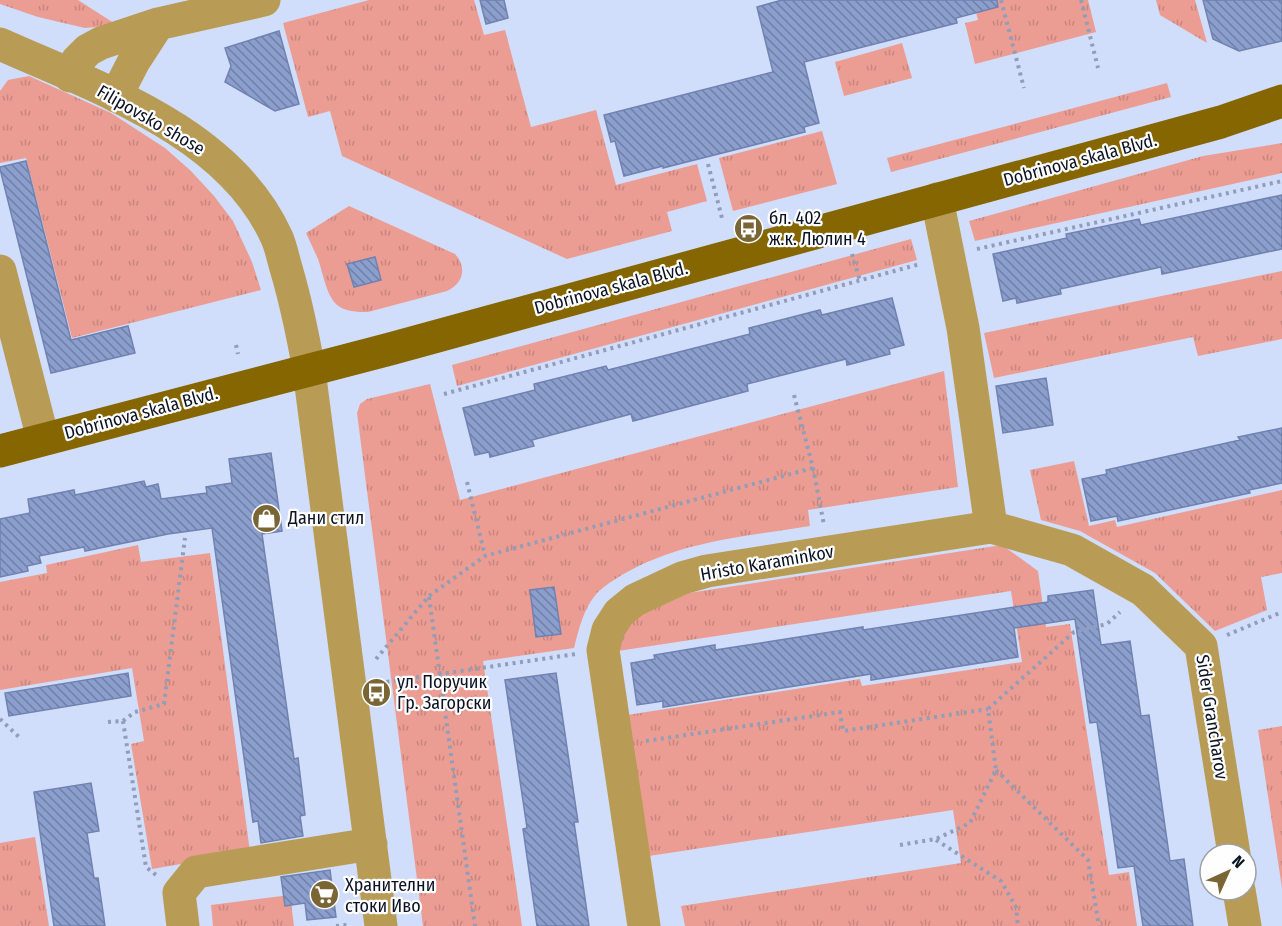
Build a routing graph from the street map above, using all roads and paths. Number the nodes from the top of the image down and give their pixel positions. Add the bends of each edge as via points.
1 (264, 0) edge
2 (1001, 0) edge
3 (1081, 0) edge
4 (159, 24) junction
5 (0, 45) edge
6 (1098, 69) dead end
7 (70, 76) junction
8 (1024, 88) dead end
9 (116, 96) junction
10 (1282, 101) edge
11 (1282, 111) edge
12 (1221, 122) junction
13 (708, 164) dead end
14 (1282, 181) edge
15 (938, 199) junction
16 (723, 222) dead end
17 (850, 247) dead end
18 (950, 256) junction
19 (0, 271) edge
20 (860, 280) junction
21 (236, 345) dead end
22 (238, 354) dead end
23 (309, 370) junction
24 (444, 394) dead end
25 (794, 395) dead end
26 (43, 439) junction
27 (0, 451) edge
28 (813, 468) junction
29 (467, 482) dead end
30 (990, 527) junction
31 (185, 538) dead end
32 (830, 552) junction
33 (485, 556) junction
34 (1143, 590) junction
35 (429, 596) junction
36 (1282, 612) edge
37 (1201, 646) junction
38 (603, 650) junction
39 (376, 659) dead end
40 (439, 674) junction
41 (379, 683) dead end
42 (988, 709) junction
43 (0, 719) edge
44 (123, 721) junction
45 (108, 722) dead end
46 (20, 738) dead end
47 (617, 746) junction
48 (996, 770) junction
49 (936, 839) junction
50 (1232, 842) edge
51 (371, 844) junction
52 (900, 845) dead end
53 (179, 893) junction
54 (1241, 902) edge
55 (347, 925) edge
56 (183, 926) edge
57 (336, 926) edge
58 (381, 926) edge
59 (475, 926) edge
60 (644, 926) edge
61 (1018, 926) edge
62 (1099, 926) edge
63 (1245, 926) edge

1 - 4 street
2 - 8 path
3 - 6 path
4 - 7 street via 88,50
4 - 9 street
5 - 7 street, Filipovsko shose
7 - 9 street, Filipovsko shose
9 - 23 street, Filipovsko shose via 206,150 256,199 277,239 298,309
10 - 12 main road, Dobrinova skala Blvd.
11 - 12 main road, Dobrinova skala Blvd.
12 - 15 main road, Dobrinova skala Blvd.
13 - 16 path
14 - 18 path
15 - 18 street
15 - 23 main road, Dobrinova skala Blvd.
17 - 20 path
18 - 20 path
18 - 30 street
19 - 26 street
20 - 24 path
21 - 22 path
23 - 26 main road, Dobrinova skala Blvd.
23 - 51 street, Filipovsko shose
25 - 28 path
26 - 27 main road, Dobrinova skala Blvd.
28 - 32 path
28 - 33 path
29 - 33 path
30 - 32 street, Hristo Karaminkov
30 - 34 street, Sider Grancharov via 1072,550
31 - 44 path via 164,704 135,712
32 - 38 street, Hristo Karaminkov via 707,571 658,588 619,613 608,630
33 - 35 path
34 - 37 street, Sider Grancharov
34 - 42 path via 1107,624 1074,632
35 - 39 path
35 - 40 path
36 - 37 path
37 - 50 street, Sider Grancharov
38 - 40 path
38 - 47 street, Hristo Karaminkov
40 - 41 path
40 - 59 path
42 - 47 path via 843,731 840,712
42 - 48 path
43 - 46 path
44 - 45 path
44 - 53 path via 146,867
47 - 60 street, Hristo Karaminkov
48 - 49 path via 970,823
48 - 62 path via 1088,860
49 - 52 path
49 - 61 path via 1001,881 1016,907
51 - 53 street via 196,872
51 - 58 street, Filipovsko shose
53 - 56 street
54 - 63 street
55 - 57 path

